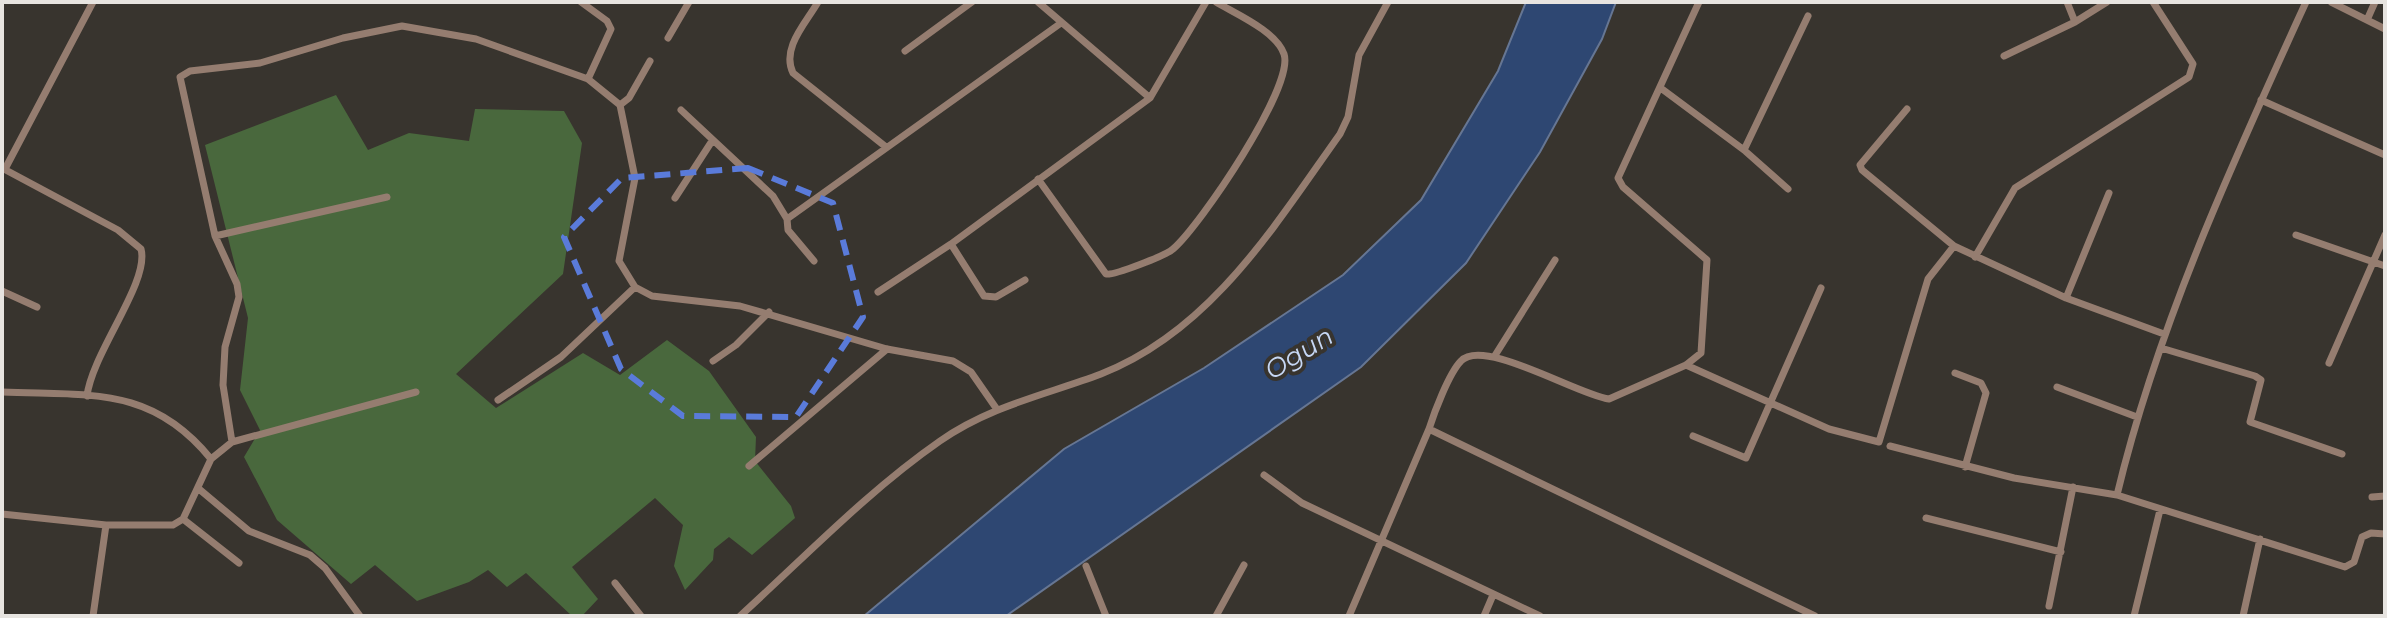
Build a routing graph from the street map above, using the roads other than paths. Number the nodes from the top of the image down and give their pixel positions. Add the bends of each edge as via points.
1 (93, 2) edge
2 (581, 2) edge
3 (689, 2) edge
4 (818, 2) edge
5 (972, 2) edge
6 (1038, 2) edge
7 (1206, 2) edge
8 (1216, 2) edge
9 (1388, 2) edge
10 (1699, 2) edge
11 (2067, 2) edge
12 (2107, 2) edge
13 (2153, 2) edge
14 (2306, 2) edge
15 (2331, 2) edge
16 (2375, 2) edge
17 (1808, 16) dead end
18 (2367, 20) junction
19 (2075, 22) junction
20 (1061, 23) junction
21 (2385, 29) edge
22 (668, 38) dead end
23 (905, 51) dead end
24 (2004, 56) dead end
25 (650, 61) dead end
26 (588, 79) junction
27 (1662, 89) junction
28 (1150, 98) junction
29 (2261, 100) junction
30 (620, 105) junction
31 (1907, 109) dead end
32 (681, 110) dead end
33 (712, 141) junction
34 (886, 147) junction
35 (1744, 150) junction
36 (2385, 155) edge
37 (4, 168) edge
38 (1038, 179) junction
39 (1788, 189) dead end
40 (2109, 193) dead end
41 (387, 197) dead end
42 (675, 198) dead end
43 (787, 219) junction
44 (2296, 235) dead end
45 (2385, 235) edge
46 (215, 236) junction
47 (951, 244) junction
48 (1954, 246) junction
49 (1975, 257) junction
50 (1555, 260) dead end
51 (814, 261) dead end
52 (2373, 264) junction
53 (2385, 266) edge
54 (1025, 280) dead end
55 (635, 287) junction
56 (1821, 288) dead end
57 (2, 291) edge
58 (878, 292) dead end
59 (2066, 298) junction
60 (37, 307) dead end
61 (769, 312) junction
62 (2164, 334) junction
63 (2161, 348) junction
64 (887, 349) junction
65 (1494, 357) junction
66 (713, 361) dead end
67 (2329, 363) dead end
68 (1686, 365) junction
69 (1955, 373) dead end
70 (2057, 387) dead end
71 (2, 392) edge
72 (416, 392) dead end
73 (87, 396) junction
74 (498, 400) dead end
75 (1770, 403) junction
76 (996, 408) junction
77 (2137, 417) junction
78 (1429, 429) junction
79 (1693, 436) dead end
80 (232, 442) junction
81 (1890, 446) dead end
82 (2342, 454) dead end
83 (211, 459) junction
84 (749, 466) dead end
85 (1965, 467) junction
86 (1264, 475) dead end
87 (2073, 487) junction
88 (199, 489) junction
89 (2117, 495) junction
90 (2385, 496) edge
91 (2372, 497) dead end
92 (2160, 510) junction
93 (2, 514) edge
94 (1926, 518) dead end
95 (183, 519) junction
96 (106, 525) junction
97 (2385, 534) edge
98 (2260, 539) junction
99 (1383, 541) junction
100 (2061, 552) junction
101 (239, 563) dead end
102 (1244, 565) dead end
103 (1086, 566) dead end
104 (615, 583) dead end
105 (1493, 595) junction
106 (2049, 606) dead end
107 (93, 616) edge
108 (360, 616) edge
109 (641, 616) edge
110 (740, 616) edge
111 (1106, 616) edge
112 (1216, 616) edge
113 (1349, 616) edge
114 (1484, 616) edge
115 (1540, 616) edge
116 (1815, 616) edge
117 (2134, 616) edge
118 (2243, 616) edge

1 - 37 street
2 - 26 street via 611,29
3 - 22 street
4 - 34 street via 791,48 793,73
5 - 23 street
6 - 20 street
7 - 28 street
8 - 38 street via 1279,44 1285,60 1253,139 1171,252 1116,275 1106,274
9 - 76 street via 1359,55 1340,134 1249,262 1188,324 1124,362
10 - 27 street
11 - 19 street
12 - 19 street
13 - 49 street via 2193,64 2189,77 2015,188
14 - 29 street
15 - 18 street
16 - 18 street
17 - 35 street
18 - 21 street
19 - 24 street
20 - 28 street
20 - 34 street
25 - 30 street
26 - 30 street
26 - 46 street via 476,39 402,26 260,63 184,72 180,83
27 - 35 street
27 - 68 street via 1618,178 1709,265 1703,346
28 - 38 street
29 - 36 street
29 - 62 street
30 - 55 street via 635,178 619,261
31 - 48 street via 1860,165
32 - 33 street
33 - 42 street
33 - 43 street via 773,196
34 - 43 street
35 - 39 street
37 - 73 street via 118,230 141,249 142,267 97,359
38 - 47 street
40 - 59 street
41 - 46 street
43 - 51 street via 788,230
44 - 52 street
45 - 52 street
46 - 80 street via 239,297 225,347 223,385
47 - 54 street via 984,296 996,297
47 - 58 street
48 - 49 street
48 - 75 street via 1928,279 1879,442 1829,429
49 - 59 street
50 - 65 street
52 - 53 street
52 - 67 street
55 - 61 street via 652,296
55 - 74 street via 561,357
56 - 75 street
57 - 60 street
59 - 62 street
61 - 64 street
61 - 66 street
62 - 63 street
63 - 77 street
63 - 82 street via 2255,376 2262,387 2250,422
64 - 76 street via 962,364
64 - 84 street
65 - 68 street via 1609,399
65 - 78 street via 1462,359
68 - 75 street
69 - 85 street via 1981,383 1986,393
70 - 77 street
71 - 73 street
72 - 80 street
73 - 83 street via 154,409 187,431
75 - 79 street via 1744,459
76 - 110 street via 938,442
77 - 89 street
78 - 99 street
78 - 116 street
80 - 83 street
81 - 85 street
83 - 88 street
85 - 87 street
86 - 99 street via 1302,503
87 - 89 street
87 - 100 street
88 - 95 street
88 - 108 street via 249,531 310,555
89 - 92 street
90 - 91 street
92 - 98 street
92 - 117 street
93 - 96 street
94 - 100 street
95 - 96 street via 173,525
95 - 101 street
96 - 107 street
97 - 98 street via 2362,537 2354,562 2345,567
98 - 118 street
99 - 105 street
99 - 113 street
100 - 106 street
102 - 112 street
103 - 111 street
104 - 109 street
105 - 114 street
105 - 115 street

